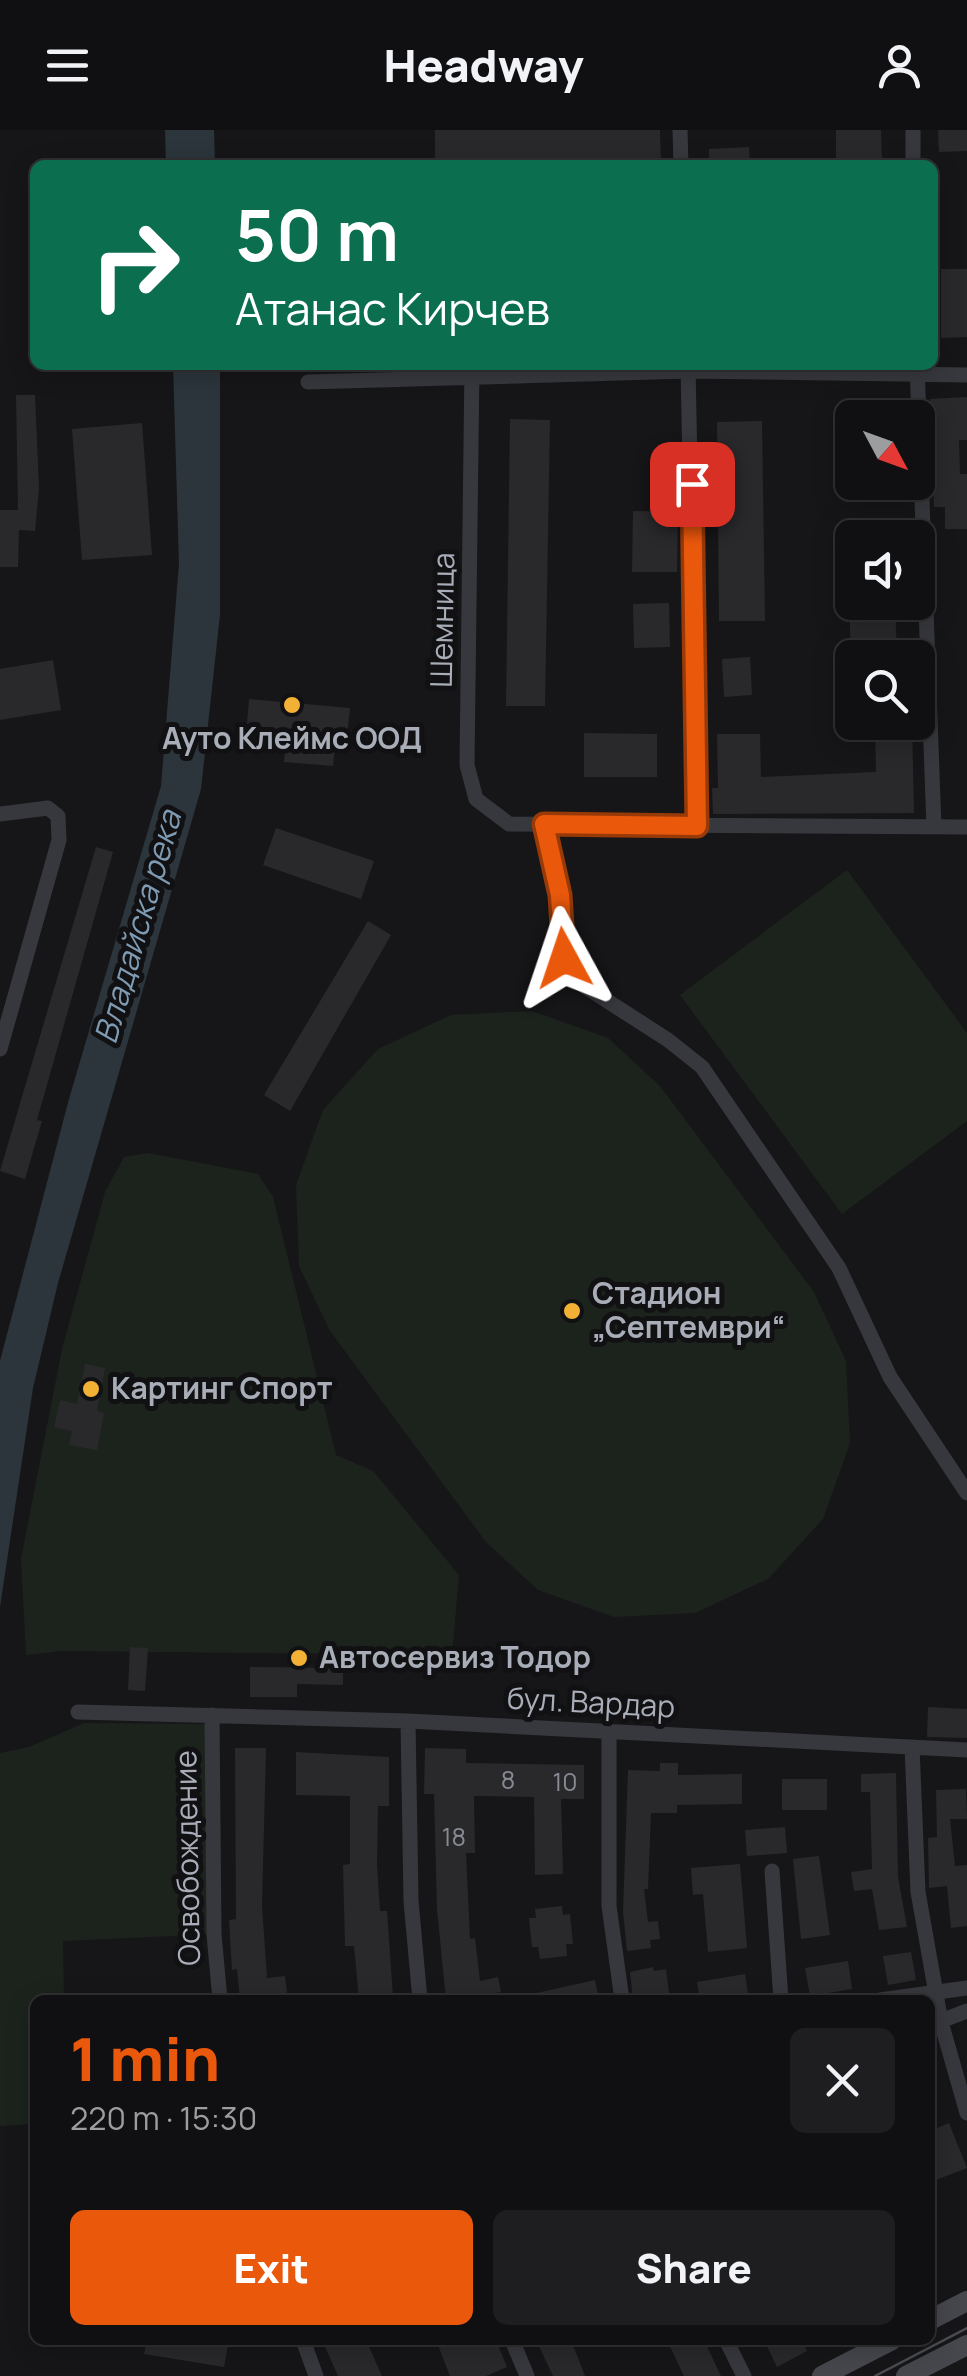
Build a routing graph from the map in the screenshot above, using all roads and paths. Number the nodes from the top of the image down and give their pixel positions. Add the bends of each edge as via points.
1 (680, 130) edge
2 (913, 130) edge
3 (681, 160) edge
4 (913, 160) edge
5 (472, 370) edge
6 (688, 370) edge
7 (917, 370) edge
8 (967, 374) edge
9 (308, 382) dead end
10 (0, 814) edge
11 (544, 824) junction
12 (697, 826) junction
13 (934, 826) junction
14 (967, 827) edge
15 (0, 1049) edge
16 (967, 1494) edge
17 (78, 1712) dead end
18 (212, 1715) junction
19 (408, 1721) junction
20 (609, 1731) junction
21 (912, 1748) junction
22 (967, 1750) edge
23 (772, 1872) dead end
24 (967, 1988) edge
25 (936, 1990) junction
26 (220, 1995) edge
27 (420, 1995) edge
28 (621, 1995) edge
29 (781, 1995) edge
30 (908, 1995) edge
31 (967, 2011) edge
32 (935, 2023) edge
33 (967, 2112) edge
34 (967, 2301) edge
35 (935, 2317) edge
36 (304, 2345) edge
37 (514, 2345) edge
38 (728, 2345) edge
39 (882, 2345) edge
40 (967, 2345) edge
41 (316, 2376) edge
42 (528, 2376) edge
43 (744, 2376) edge
44 (822, 2376) edge
45 (906, 2376) edge

1 - 3 street
2 - 4 street
5 - 9 street
5 - 11 street, Шемница via 467,765 476,798 509,824
6 - 12 street
7 - 8 street
7 - 13 street
10 - 15 street via 48,808 58,816 59,840
11 - 12 street, Шемница
11 - 16 street via 560,895 564,958 580,984 702,1068 839,1268 890,1377
12 - 13 street, Шемница
13 - 14 street, Шемница
17 - 18 street, бул. Вардар
18 - 19 street, бул. Вардар
18 - 26 street, Освобождение
19 - 20 street, бул. Вардар
19 - 27 street
20 - 21 street, бул. Вардар
20 - 28 street via 609,1906
21 - 22 street, бул. Вардар
21 - 25 street via 918,1892
23 - 29 street
24 - 25 street
25 - 30 street
25 - 32 street
31 - 32 street
32 - 33 street
34 - 35 main road
36 - 41 street
37 - 42 street
38 - 43 street
39 - 44 main road
40 - 45 main road

